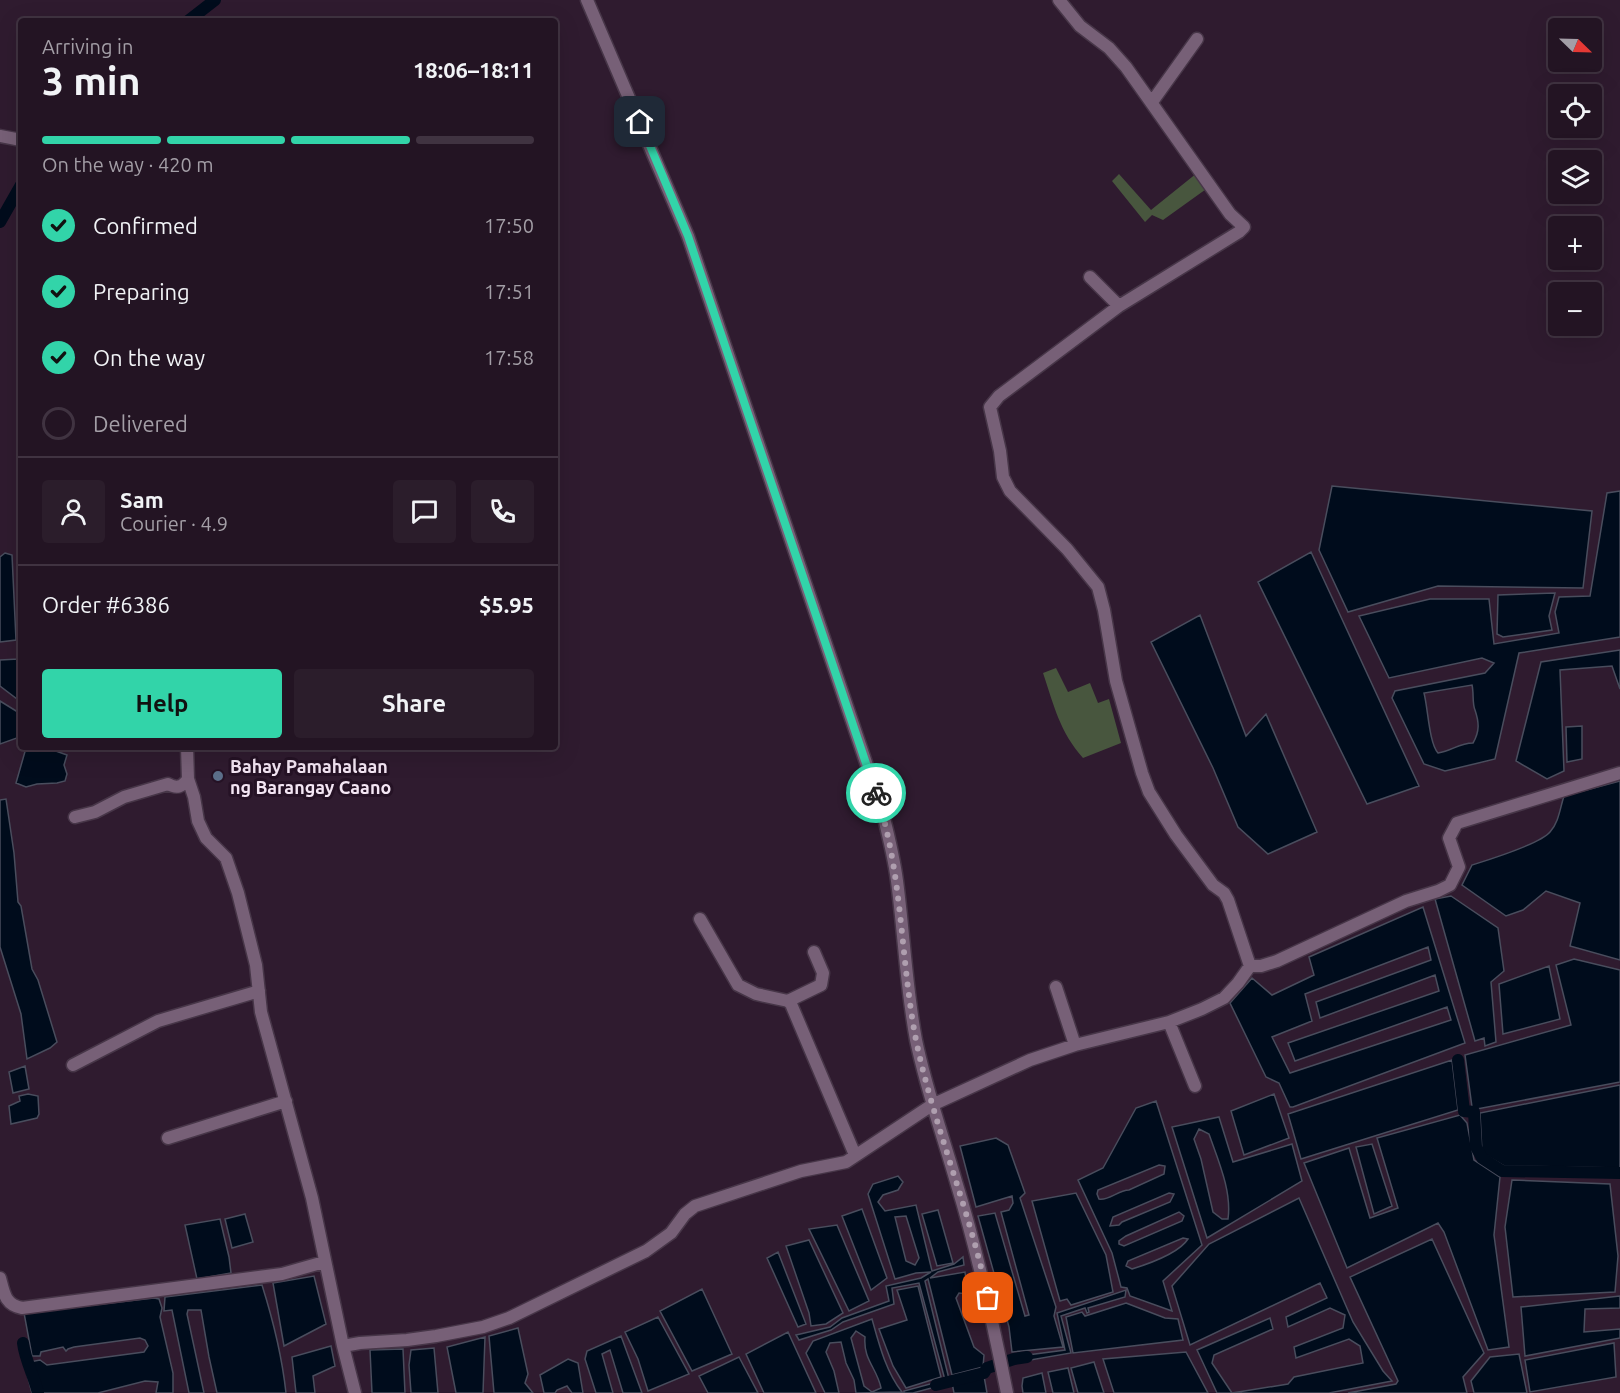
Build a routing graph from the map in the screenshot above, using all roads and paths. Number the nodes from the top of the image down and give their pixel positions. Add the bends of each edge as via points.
1 (587, 0) edge
2 (1059, 0) edge
3 (1197, 39) dead end
4 (1152, 102) junction
5 (0, 136) edge
6 (18, 139) edge
7 (1090, 277) dead end
8 (1119, 306) junction
9 (187, 750) edge
10 (1620, 773) edge
11 (188, 779) junction
12 (75, 816) dead end
13 (700, 919) dead end
14 (814, 952) dead end
15 (1250, 966) junction
16 (1056, 987) dead end
17 (259, 991) junction
18 (788, 1001) junction
19 (1169, 1022) junction
20 (1075, 1045) junction
21 (73, 1065) dead end
22 (1195, 1086) dead end
23 (286, 1101) junction
24 (932, 1105) junction
25 (168, 1138) dead end
26 (855, 1155) junction
27 (324, 1262) junction
28 (0, 1278) edge
29 (343, 1346) junction
30 (355, 1393) edge
31 (1007, 1393) edge

1 - 24 street via 688,236 882,810 897,882 916,1040
2 - 4 street via 1080,26 1109,48
3 - 4 street
4 - 8 street via 1230,214 1244,227
5 - 6 street
7 - 8 street
8 - 15 street via 994,401 990,407 1003,477 1010,491 1098,587 1116,681 1146,782 1165,819 1228,900
9 - 11 street
10 - 15 street via 1457,823 1449,838 1459,867 1450,885 1406,901 1277,961
11 - 12 street via 181,786 168,784
11 - 17 street via 198,821 206,838 226,858 238,893
13 - 18 street via 738,985 756,994
14 - 18 street via 823,973 821,986
15 - 19 street via 1224,998
16 - 20 street
17 - 21 street via 158,1022
17 - 23 street via 261,1012
18 - 26 street
19 - 20 street
19 - 22 street
20 - 24 street via 1030,1060
23 - 25 street
23 - 27 street via 312,1198
24 - 26 street
24 - 31 street via 984,1279
26 - 29 street via 846,1162 801,1171 695,1206 671,1233 646,1251 509,1318 436,1336
27 - 28 street via 282,1274 22,1308 6,1300
27 - 29 street
29 - 30 street

